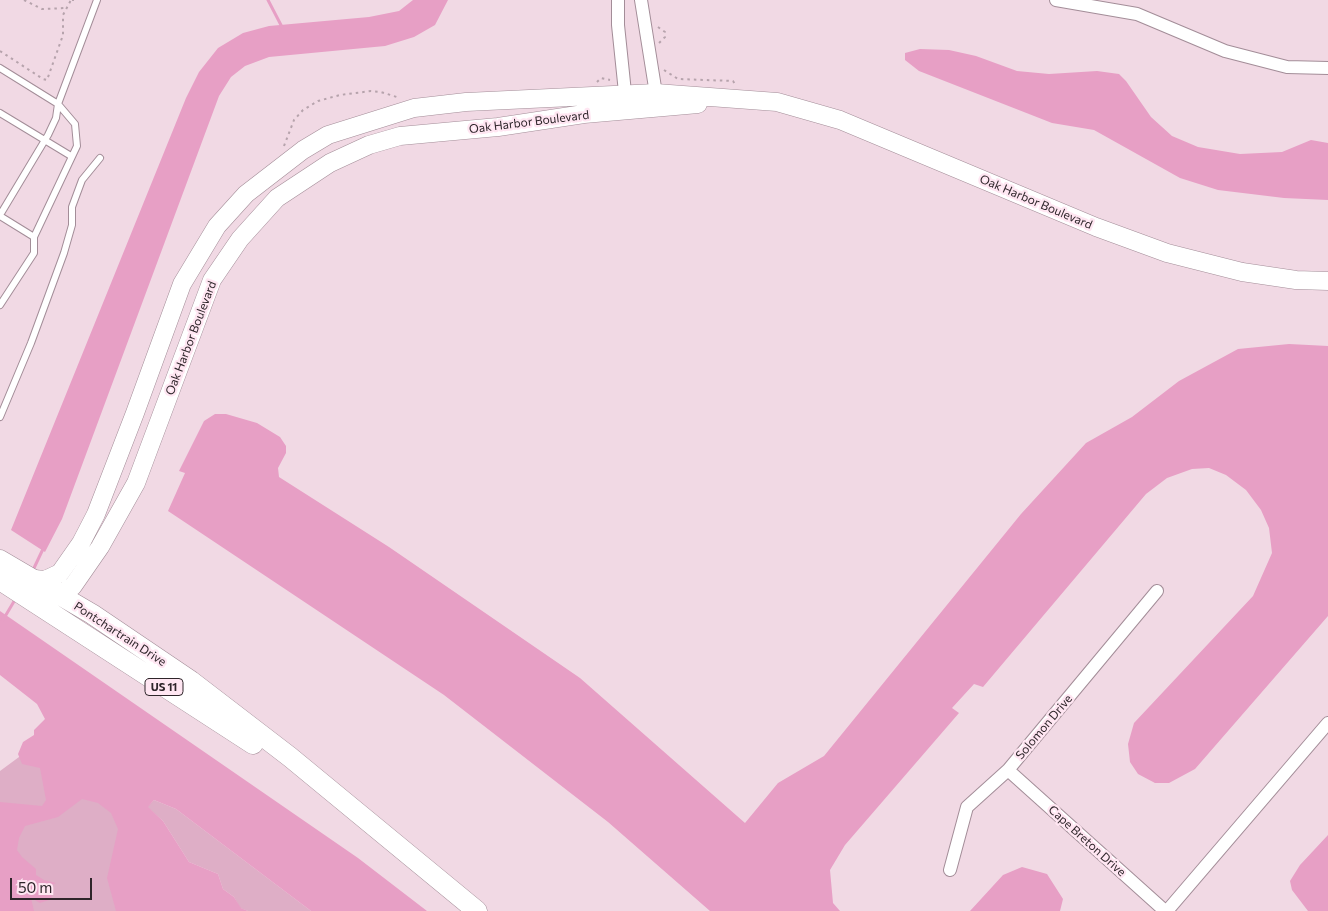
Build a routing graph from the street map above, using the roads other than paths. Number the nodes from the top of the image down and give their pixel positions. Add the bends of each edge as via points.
1 (97, 0) edge
2 (618, 0) edge
3 (640, 0) edge
4 (1056, 0) edge
5 (0, 68) edge
6 (1328, 68) edge
7 (657, 100) junction
8 (626, 103) junction
9 (58, 104) junction
10 (0, 113) edge
11 (44, 141) junction
12 (72, 156) junction
13 (100, 158) dead end
14 (0, 215) edge
15 (34, 237) junction
16 (1328, 281) edge
17 (0, 305) edge
18 (0, 417) edge
19 (96, 514) junction
20 (114, 524) junction
21 (0, 560) edge
22 (88, 565) junction
23 (0, 570) edge
24 (34, 579) junction
25 (0, 580) edge
26 (1157, 591) dead end
27 (56, 594) junction
28 (92, 614) junction
29 (1328, 723) edge
30 (1008, 770) junction
31 (329, 791) junction
32 (950, 870) dead end
33 (477, 911) edge
34 (1166, 911) edge

1 - 9 lane
2 - 8 street
3 - 7 street
4 - 6 street via 1137,14 1225,51 1287,67
5 - 9 lane
7 - 8 street, Oak Harbor Boulevard
7 - 16 street, Oak Harbor Boulevard via 777,102 840,120 1096,227 1167,253 1242,272
8 - 19 street, Oak Harbor Boulevard via 466,102 414,108 328,135 246,194 218,226 182,284
8 - 20 street, Oak Harbor Boulevard via 584,114 498,127 400,136 369,145 330,163 277,198 240,239 212,280 136,483
9 - 11 lane via 56,118
9 - 12 lane via 75,124 77,146
10 - 11 lane
11 - 12 lane
11 - 14 lane
12 - 15 lane
13 - 18 lane via 82,180 72,207 72,225 64,253
14 - 15 lane
15 - 17 lane via 34,252
19 - 20 street
19 - 24 street, Oak Harbor Boulevard via 60,573 45,580
20 - 22 street, Oak Harbor Boulevard
21 - 24 main road, Pontchartrain Drive / US 11
22 - 27 street, Oak Harbor Boulevard via 73,586
22 - 28 street via 78,596
23 - 27 street via 36,593
24 - 27 main road, Pontchartrain Drive / US 11
25 - 31 main road, Pontchartrain Drive / US 11
26 - 30 street, Solomon Drive
27 - 28 main road, Pontchartrain Drive / US 11
28 - 31 main road, Pontchartrain Drive / US 11 via 192,681
29 - 34 street
30 - 32 street, Solomon Drive via 967,807
30 - 34 street, Cape Breton Drive
31 - 33 main road, Pontchartrain Drive / US 11

